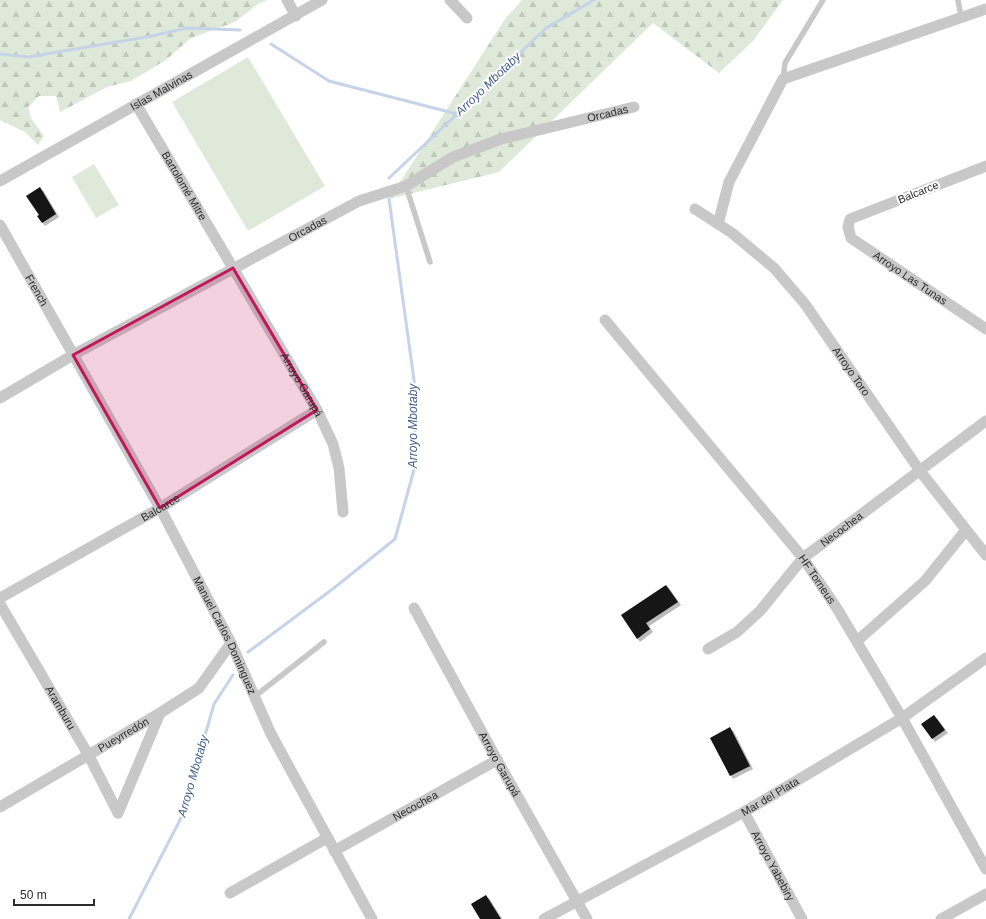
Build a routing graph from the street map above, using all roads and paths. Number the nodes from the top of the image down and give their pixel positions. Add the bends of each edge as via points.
1 (287, 0) edge
2 (322, 0) edge
3 (450, 0) edge
4 (823, 0) edge
5 (958, 0) edge
6 (986, 9) edge
7 (296, 16) junction
8 (962, 17) junction
9 (468, 18) dead end
10 (783, 79) junction
11 (136, 104) junction
12 (634, 107) dead end
13 (986, 166) edge
14 (0, 181) edge
15 (406, 186) junction
16 (696, 209) dead end
17 (850, 219) joint
18 (718, 224) junction
19 (0, 225) edge
20 (430, 262) dead end
21 (233, 268) junction
22 (605, 320) dead end
23 (986, 329) edge
24 (73, 355) junction
25 (0, 398) edge
26 (317, 410) junction
27 (986, 421) edge
28 (920, 471) junction
29 (160, 508) junction
30 (343, 512) dead end
31 (966, 530) junction
32 (986, 555) edge
33 (803, 558) junction
34 (0, 598) edge
35 (0, 604) edge
36 (414, 608) dead end
37 (857, 641) junction
38 (324, 642) dead end
39 (231, 643) junction
40 (708, 648) dead end
41 (986, 658) edge
42 (254, 697) junction
43 (160, 713) junction
44 (902, 718) junction
45 (88, 756) junction
46 (497, 760) junction
47 (0, 807) edge
48 (744, 812) junction
49 (327, 838) junction
50 (334, 851) junction
51 (986, 869) edge
52 (230, 893) dead end
53 (986, 894) edge
54 (576, 901) junction
55 (372, 919) edge
56 (544, 919) edge
57 (587, 919) edge
58 (802, 919) edge
59 (941, 919) edge

1 - 7 street
2 - 7 street, Islas Malvinas
3 - 9 street
4 - 10 lane via 785,63
5 - 8 lane
6 - 8 street
7 - 11 street, Islas Malvinas
8 - 10 street
10 - 18 street via 729,182
11 - 14 street, Islas Malvinas
11 - 21 street, Bartolomé Mitre
12 - 15 street, Orcadas via 502,139 453,157
13 - 17 street, Balcarce
15 - 20 lane
15 - 21 street, Orcadas via 359,201
16 - 18 street, Arroyo Toro
17 - 23 street, Arroyo Las Tunas via 848,227 851,238
18 - 28 street, Arroyo Toro via 774,268 805,304
19 - 24 street, French
21 - 24 street, Orcadas
21 - 26 street, Arroyo Garupá
22 - 33 street, HF Torneus
24 - 25 street, Orcadas
24 - 29 street, Manuel Carlos Dominguez
26 - 29 street, Balcarce
26 - 30 street, Arroyo Garupá via 333,444 339,468
27 - 28 street, Necochea
28 - 31 street, Arroyo Toro
28 - 33 street, Necochea
29 - 34 street, Balcarce
29 - 39 street, Manuel Carlos Dominguez
31 - 32 street, Arroyo Toro
31 - 37 street via 925,581
33 - 37 street, HF Torneus
33 - 40 street, Necochea via 760,611 737,632
35 - 45 street, Aramburu
36 - 46 street, Arroyo Garupá
37 - 44 street, HF Torneus
38 - 42 lane
39 - 42 street, Manuel Carlos Dominguez
39 - 43 street, Pueyrredón via 199,688
41 - 44 street, Mar del Plata
42 - 49 street, Manuel Carlos Dominguez
43 - 45 street, Pueyrredón
43 - 45 street, Aramburu via 118,813
44 - 48 street, Mar del Plata
44 - 51 street, HF Torneus
45 - 47 street, Pueyrredón
46 - 50 street, Necochea
46 - 54 street, Arroyo Garupá
48 - 54 street, Mar del Plata
48 - 58 street, Arroyo Yabebiry
49 - 50 street, Manuel Carlos Dominguez
49 - 52 street
50 - 55 street, Manuel Carlos Dominguez
53 - 59 street
54 - 56 street, Mar del Plata
54 - 57 street, Arroyo Garupá

